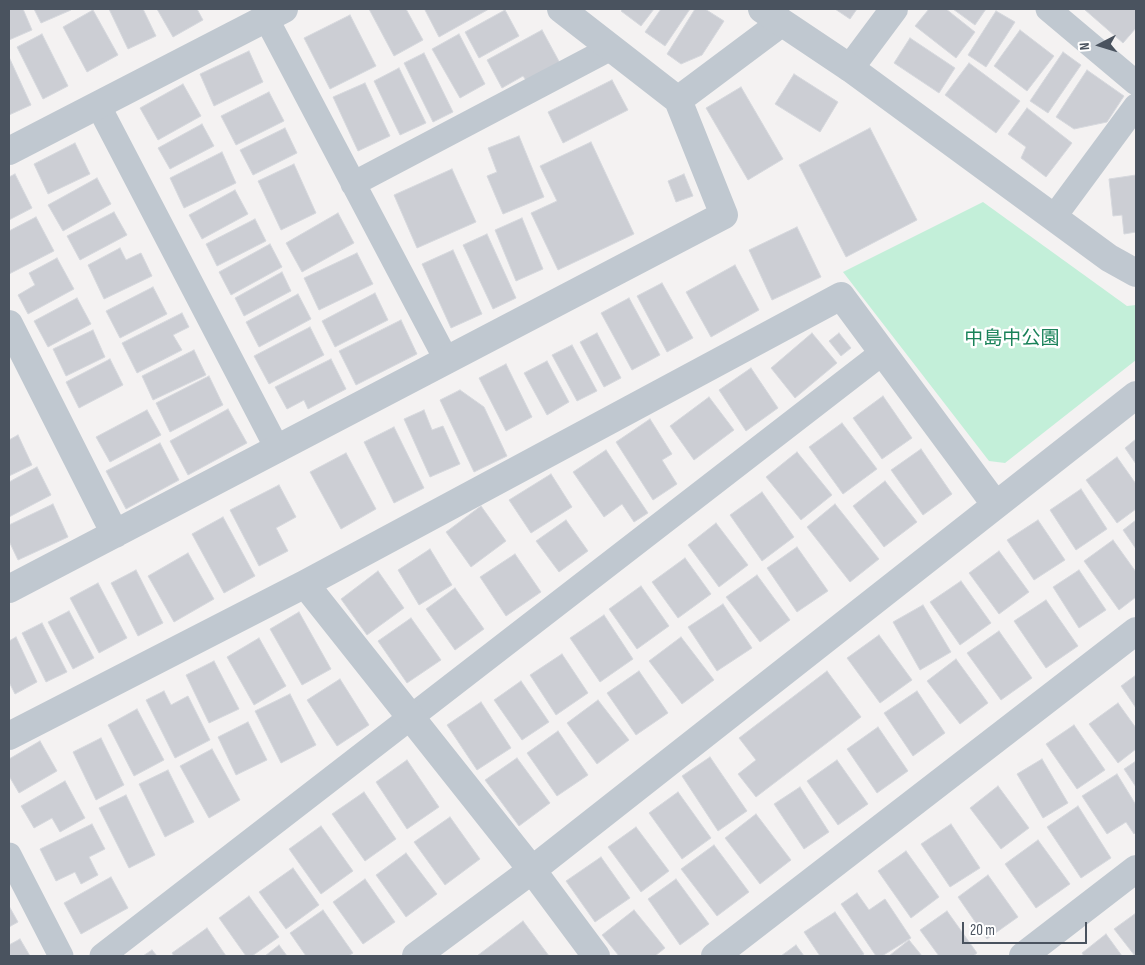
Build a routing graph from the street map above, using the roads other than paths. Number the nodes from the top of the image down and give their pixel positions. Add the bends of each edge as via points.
1 (561, 9) edge
2 (894, 9) edge
3 (1048, 9) edge
4 (275, 13) edge
5 (772, 16) edge
6 (611, 48) junction
7 (850, 68) junction
8 (1136, 83) edge
9 (678, 100) junction
10 (98, 105) junction
11 (1136, 106) edge
12 (9, 152) edge
13 (354, 184) junction
14 (1054, 217) junction
15 (1136, 273) edge
16 (9, 324) edge
17 (882, 353) junction
18 (446, 361) junction
19 (1136, 395) edge
20 (278, 450) junction
21 (995, 504) junction
22 (115, 534) junction
23 (305, 584) junction
24 (9, 589) edge
25 (1136, 631) edge
26 (410, 717) junction
27 (9, 736) edge
28 (9, 855) edge
29 (1136, 869) edge
30 (532, 870) junction
31 (61, 956) edge
32 (102, 956) edge
33 (416, 956) edge
34 (596, 956) edge
35 (714, 956) edge
36 (1024, 956) edge

1 - 6 street
2 - 7 street
3 - 8 lane
4 - 10 street
4 - 13 lane
5 - 7 street
5 - 9 street
6 - 9 street
6 - 13 lane
7 - 14 street
9 - 18 street via 724,215
10 - 12 street
10 - 20 lane
11 - 14 lane
13 - 18 lane
14 - 15 street via 1109,258
16 - 22 street
17 - 21 street
17 - 23 street via 840,296
17 - 26 lane
18 - 20 street
19 - 21 street
20 - 22 street
21 - 30 street
22 - 24 street
23 - 26 street
23 - 27 street
25 - 35 street
26 - 30 street
26 - 32 lane
28 - 31 lane
29 - 36 street
30 - 33 street
30 - 34 street

